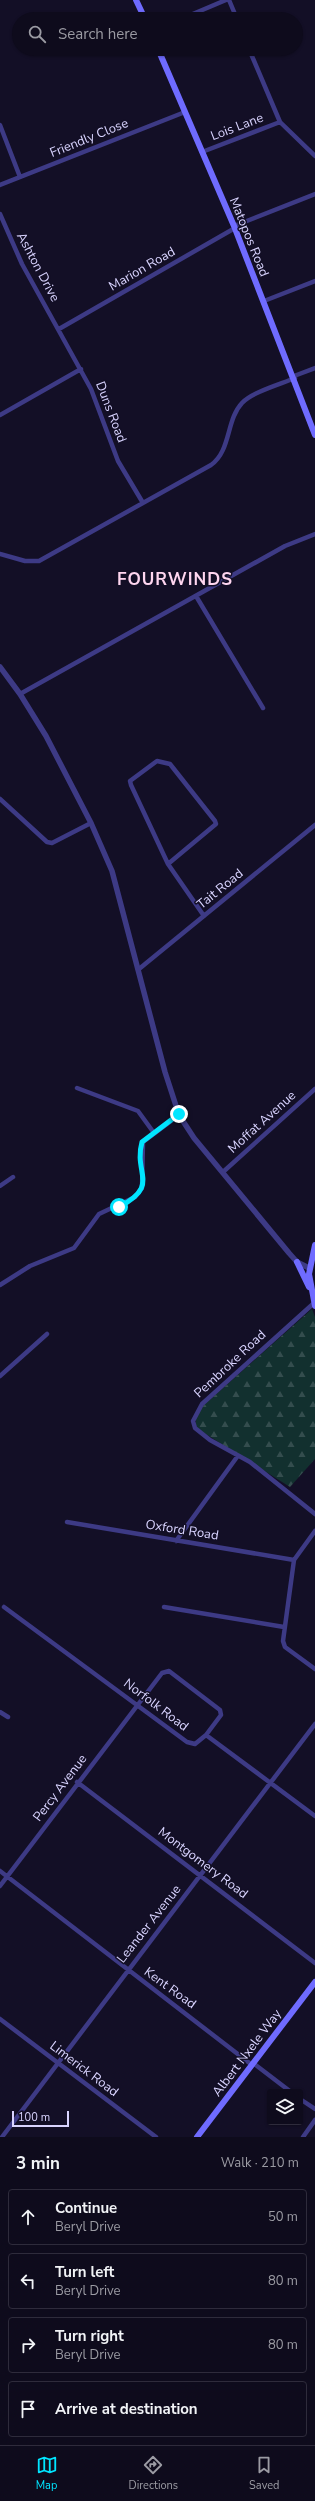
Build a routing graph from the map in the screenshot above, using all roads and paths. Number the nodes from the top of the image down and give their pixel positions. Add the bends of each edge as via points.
1 (136, 0) edge
2 (228, 0) edge
3 (142, 12) edge
4 (198, 12) edge
5 (234, 12) edge
6 (161, 56) edge
7 (253, 56) edge
8 (185, 112) junction
9 (280, 122) junction
10 (0, 125) edge
11 (202, 152) junction
12 (315, 156) edge
13 (20, 177) junction
14 (0, 185) edge
15 (315, 194) edge
16 (0, 214) edge
17 (234, 227) junction
18 (315, 281) edge
19 (264, 301) junction
20 (59, 329) junction
21 (315, 368) edge
22 (81, 369) junction
23 (295, 377) junction
24 (0, 415) edge
25 (315, 435) edge
26 (143, 503) junction
27 (315, 534) edge
28 (0, 554) edge
29 (196, 596) junction
30 (0, 667) edge
31 (20, 694) junction
32 (263, 708) dead end
33 (0, 799) edge
34 (90, 823) junction
35 (315, 825) edge
36 (168, 864) junction
37 (204, 916) junction
38 (139, 969) junction
39 (77, 1088) dead end
40 (315, 1089) edge
41 (179, 1114) junction
42 (154, 1133) junction
43 (223, 1172) junction
44 (13, 1177) dead end
45 (0, 1186) edge
46 (315, 1245) edge
47 (297, 1262) junction
48 (309, 1268) junction
49 (0, 1285) edge
50 (310, 1289) junction
51 (314, 1301) edge
52 (47, 1334) dead end
53 (0, 1376) edge
54 (237, 1457) junction
55 (315, 1514) edge
56 (67, 1522) dead end
57 (315, 1531) edge
58 (176, 1541) junction
59 (294, 1560) junction
60 (4, 1607) dead end
61 (164, 1607) dead end
62 (284, 1627) junction
63 (315, 1669) edge
64 (137, 1704) junction
65 (0, 1712) edge
66 (8, 1717) dead end
67 (315, 1724) edge
68 (206, 1735) junction
69 (77, 1782) junction
70 (271, 1782) junction
71 (315, 1816) edge
72 (0, 1871) edge
73 (201, 1875) junction
74 (8, 1876) junction
75 (0, 1886) edge
76 (315, 1962) edge
77 (127, 1970) junction
78 (315, 1982) edge
79 (0, 2019) edge
80 (58, 2063) junction
81 (252, 2064) junction
82 (287, 2089) edge
83 (303, 2101) edge
84 (315, 2110) edge
85 (315, 2120) edge
86 (2, 2137) edge
87 (156, 2137) edge
88 (197, 2137) edge
89 (303, 2137) edge

1 - 3 main road
2 - 4 street
2 - 5 street
6 - 8 main road, Matopos Road
7 - 9 street
8 - 11 main road, Matopos Road
8 - 13 street, Friendly Close
9 - 11 street, Lois Lane
9 - 12 street
10 - 13 street
11 - 17 main road, Matopos Road
13 - 14 street, Friendly Close
15 - 17 street, Marion Road
16 - 20 street, Ashton Drive via 22,264
17 - 19 main road, Matopos Road
17 - 20 street, Marion Road
18 - 19 street
19 - 23 main road, Matopos Road
20 - 22 street, Duns Road
21 - 23 street
22 - 24 street
22 - 26 street, Duns Road via 100,407 118,461
23 - 25 main road, Matopos Road
23 - 26 street via 244,401 238,409 218,460
26 - 28 street via 39,561 25,562
27 - 29 street via 285,546
29 - 31 street
29 - 32 street
30 - 31 street
31 - 34 street via 46,736
33 - 34 street via 47,842 52,843
34 - 38 street via 112,871
35 - 37 street, Tait Road
36 - 36 street via 130,781 157,761 170,764 216,824
36 - 37 street
37 - 38 street, Tait Road
38 - 41 street via 165,1072
39 - 42 street via 138,1111
40 - 43 street, Moffat Avenue
41 - 42 street
41 - 43 street via 194,1138
42 - 49 street via 142,1142 142,1188 135,1197 99,1214 74,1248 30,1266
43 - 47 street
44 - 45 street
46 - 48 main road
47 - 48 street
47 - 50 main road
48 - 50 main road
50 - 51 main road
51 - 54 street, Pembroke Road via 202,1404 195,1414 195,1428
52 - 53 street
54 - 55 street, Pembroke Road via 250,1462
54 - 58 street
56 - 58 street, Oxford Road
57 - 59 street
58 - 59 street, Oxford Road
59 - 62 street
60 - 64 street, Norfolk Road
61 - 62 street
62 - 63 street via 285,1647
64 - 68 street, Norfolk Road via 187,1742 195,1744
64 - 68 street, Percy Avenue via 162,1673 169,1672 220,1710 221,1715
64 - 69 street, Percy Avenue
65 - 66 street
67 - 70 street, Leander Avenue
68 - 70 street
69 - 73 street, Montgomery Road
69 - 74 street, Percy Avenue
70 - 71 street
70 - 73 street, Leander Avenue
72 - 74 street, Kent Road
73 - 76 street, Montgomery Road
73 - 77 street, Leander Avenue
74 - 75 street, Percy Avenue
74 - 77 street, Kent Road
77 - 80 street, Leander Avenue
77 - 81 street, Kent Road via 180,2007
78 - 81 main road, Albert Nxele Way
79 - 80 street, Limerick Road
80 - 86 street, Leander Avenue
80 - 87 street, Limerick Road
81 - 82 street, Kent Road
81 - 88 main road, Albert Nxele Way
83 - 84 street
85 - 89 street

